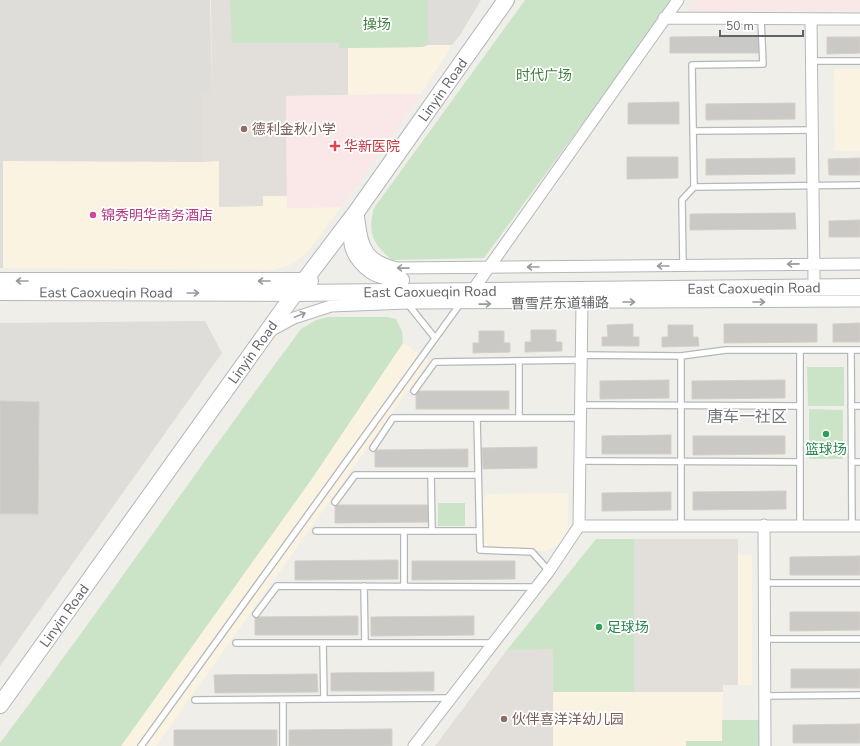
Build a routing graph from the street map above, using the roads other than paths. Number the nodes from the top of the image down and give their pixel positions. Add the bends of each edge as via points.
1 (506, 0) edge
2 (678, 0) edge
3 (664, 18) junction
4 (761, 19) junction
5 (811, 19) junction
6 (860, 19) edge
7 (812, 60) junction
8 (860, 61) edge
9 (813, 130) junction
10 (693, 131) junction
11 (860, 185) edge
12 (813, 186) junction
13 (694, 187) junction
14 (358, 211) junction
15 (860, 264) edge
16 (683, 265) junction
17 (814, 272) junction
18 (860, 278) edge
19 (482, 279) junction
20 (401, 280) junction
21 (0, 281) edge
22 (299, 287) junction
23 (860, 287) edge
24 (0, 292) edge
25 (860, 301) edge
26 (582, 302) junction
27 (407, 303) junction
28 (460, 304) junction
29 (266, 334) junction
30 (435, 338) junction
31 (851, 350) junction
32 (860, 350) edge
33 (800, 351) junction
34 (681, 356) junction
35 (581, 358) junction
36 (519, 361) junction
37 (414, 391) dead end
38 (581, 405) junction
39 (681, 406) junction
40 (800, 406) junction
41 (851, 406) junction
42 (860, 406) edge
43 (477, 418) junction
44 (519, 418) junction
45 (580, 418) junction
46 (373, 448) dead end
47 (580, 461) junction
48 (681, 462) junction
49 (800, 462) junction
50 (852, 462) junction
51 (860, 462) edge
52 (431, 475) junction
53 (478, 475) junction
54 (335, 502) dead end
55 (681, 525) junction
56 (764, 525) junction
57 (579, 526) junction
58 (800, 526) junction
59 (856, 526) edge
60 (316, 531) dead end
61 (404, 531) junction
62 (432, 531) junction
63 (479, 531) junction
64 (549, 571) junction
65 (764, 583) junction
66 (860, 583) edge
67 (364, 586) junction
68 (404, 587) junction
69 (537, 587) junction
70 (256, 614) dead end
71 (765, 639) junction
72 (860, 639) edge
73 (236, 643) dead end
74 (323, 643) junction
75 (365, 643) junction
76 (494, 643) junction
77 (765, 696) junction
78 (860, 696) edge
79 (451, 698) junction
80 (324, 699) junction
81 (195, 700) dead end
82 (283, 700) junction
83 (0, 705) edge
84 (141, 746) edge
85 (284, 746) edge
86 (414, 746) edge
87 (765, 746) edge

1 - 14 main road, Linyin Road
2 - 3 street
3 - 4 street
3 - 19 street
4 - 5 street
4 - 10 lane via 763,64 692,65
5 - 6 street
5 - 7 street
7 - 8 lane
7 - 9 street
9 - 10 lane
9 - 12 street
10 - 13 lane
11 - 12 lane
12 - 13 lane
12 - 17 street
13 - 16 lane via 682,200
19 -> 14 street via 398,268 374,260 365,250 360,236
14 - 20 main road via 351,229 354,254 372,271
14 - 22 main road, Linyin Road
15 - 17 street
17 -> 16 street
16 -> 19 street
17 - 18 main road, East Caoxueqin Road
17 - 19 main road, East Caoxueqin Road
19 - 20 main road, East Caoxueqin Road
19 - 22 main road, East Caoxueqin Road
19 - 23 main road, East Caoxueqin Road
19 - 28 street
20 - 22 main road, East Caoxueqin Road
22 -> 21 main road, East Caoxueqin Road
24 -> 22 main road, East Caoxueqin Road
22 - 29 main road, Linyin Road
26 -> 25 street, 曹雪芹东道辅路
28 -> 26 street, 曹雪芹东道辅路
26 - 35 street
27 - 28 street, 曹雪芹东道辅路
29 -> 27 street, 曹雪芹东道辅路 via 294,318 331,306
27 - 30 lane
28 - 30 lane
29 - 83 main road, Linyin Road
30 - 84 lane
31 - 32 lane
31 - 33 lane
31 - 41 lane
33 - 34 lane via 726,350
33 - 40 lane
34 - 35 lane
34 - 39 lane
35 - 36 lane
35 - 38 street
36 - 37 lane via 434,362
36 - 44 lane
38 - 39 lane
38 - 45 street
39 - 40 lane
39 - 48 lane
40 - 49 lane
41 - 42 lane
41 - 50 lane
43 - 44 lane
43 - 46 lane via 393,418
43 - 53 lane
44 - 45 lane
45 - 47 street
47 - 48 lane
47 - 57 street
48 - 49 lane
48 - 55 lane
49 - 58 lane
50 - 51 lane
50 - 59 lane
52 - 53 lane
52 - 54 lane via 355,475
52 - 62 lane
53 - 63 lane
55 - 56 street
55 - 57 street
56 - 58 street
56 - 65 street
57 - 64 street
58 - 59 street
60 - 61 lane
61 - 62 lane
61 - 68 lane
62 - 63 lane
63 - 64 lane via 480,550 532,552
64 - 69 street
65 - 66 lane
65 - 71 street
67 - 68 lane
67 - 70 lane via 277,586
67 - 75 lane
68 - 69 lane
69 - 76 street
71 - 72 lane
71 - 77 street
73 - 74 lane
74 - 75 lane
74 - 80 lane
75 - 76 lane
76 - 79 street
77 - 78 lane
77 - 87 street
79 - 80 lane
79 - 86 street
80 - 82 lane
81 - 82 lane
82 - 85 lane

